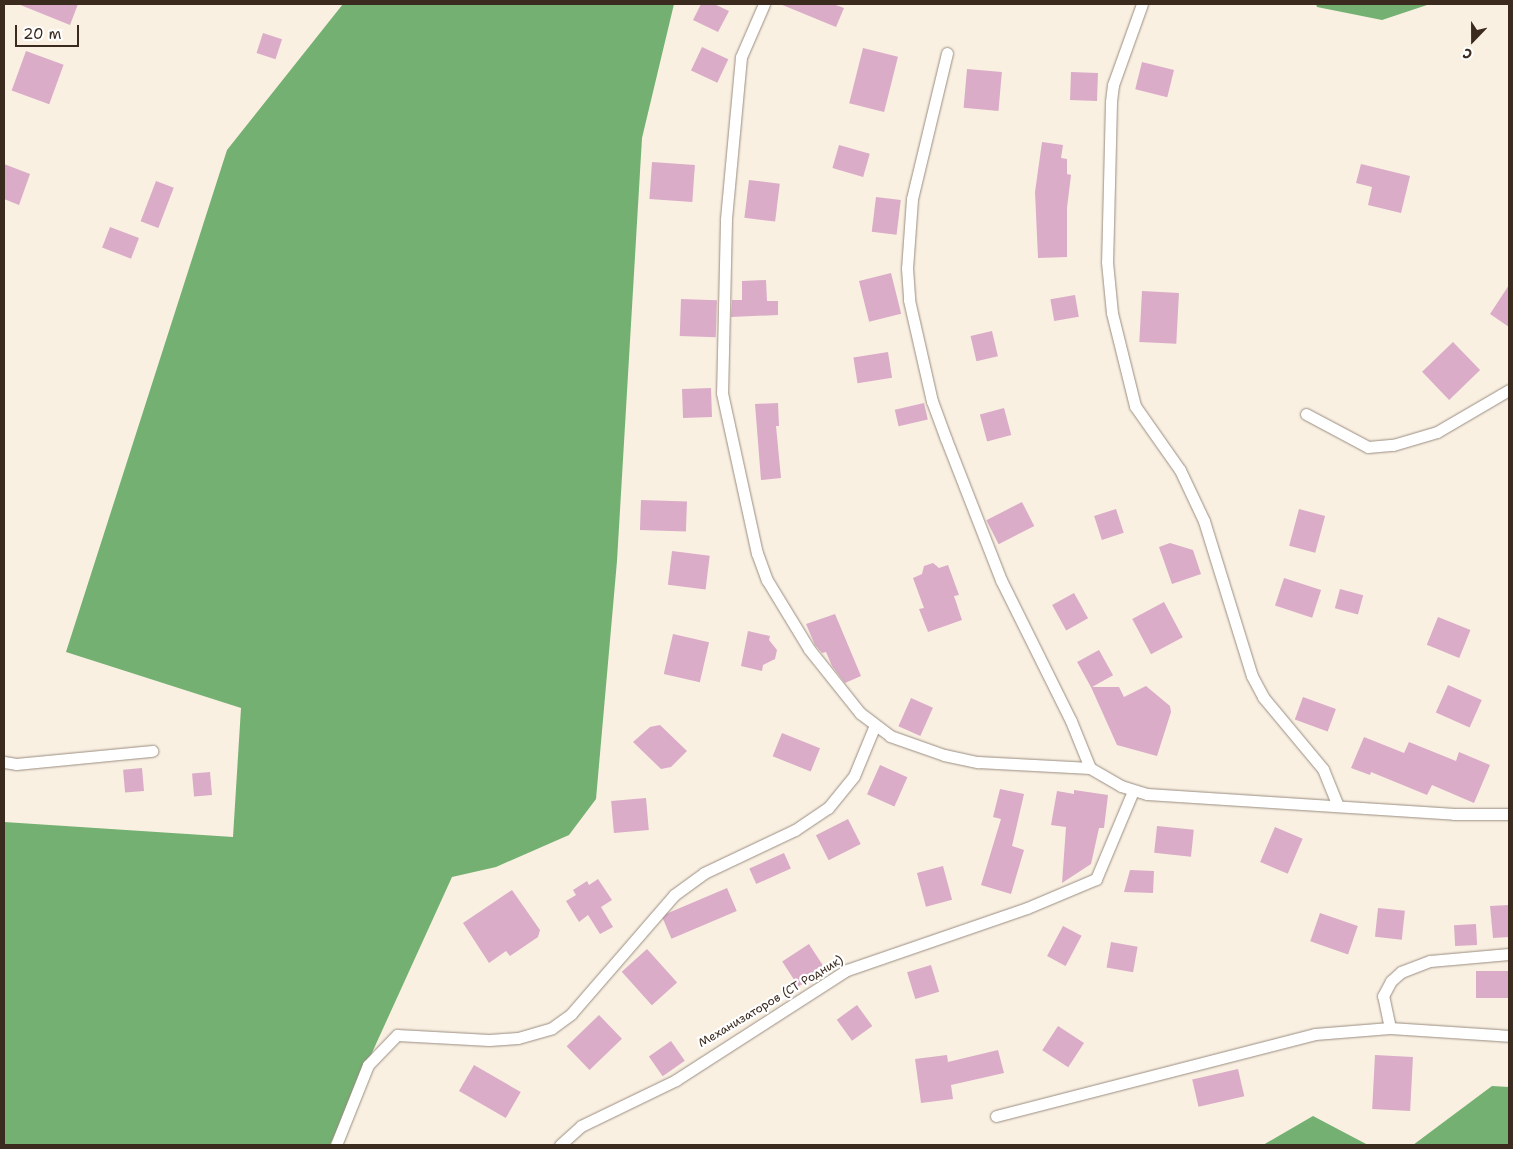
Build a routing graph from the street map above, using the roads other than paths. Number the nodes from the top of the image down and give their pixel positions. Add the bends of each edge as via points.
1 (764, 4) edge
2 (1142, 4) edge
3 (947, 53) dead end
4 (1509, 390) edge
5 (1306, 414) dead end
6 (874, 725) junction
7 (152, 751) dead end
8 (4, 762) edge
9 (1090, 768) junction
10 (1133, 791) junction
11 (1338, 806) junction
12 (1509, 814) edge
13 (1509, 954) edge
14 (1390, 1028) junction
15 (1509, 1036) edge
16 (996, 1116) dead end
17 (336, 1145) edge
18 (560, 1145) edge

1 - 6 lane via 740,57 726,220 722,393 757,553 767,580 809,649 860,713
2 - 11 lane via 1113,86 1111,102 1107,262 1116,331 1135,406 1180,470 1204,521 1252,676 1263,697 1323,769
3 - 9 lane via 912,199 907,268 909,300 932,401 946,439 1001,580 1071,721
4 - 5 lane via 1437,432 1393,445 1368,447
6 - 9 lane via 908,745 978,762
6 - 17 lane via 854,776 828,808 795,830 704,873 674,895 571,1014 552,1028 518,1038 489,1040 397,1035 368,1065
7 - 8 lane via 16,764
9 - 10 lane
10 - 11 lane
10 - 18 lane, Механизаторов (СТ Родник) via 1096,878 1027,908 847,970 676,1080 581,1126
11 - 12 lane
13 - 14 lane via 1430,961 1401,972 1391,981 1383,996
14 - 15 lane
14 - 16 lane via 1315,1034

